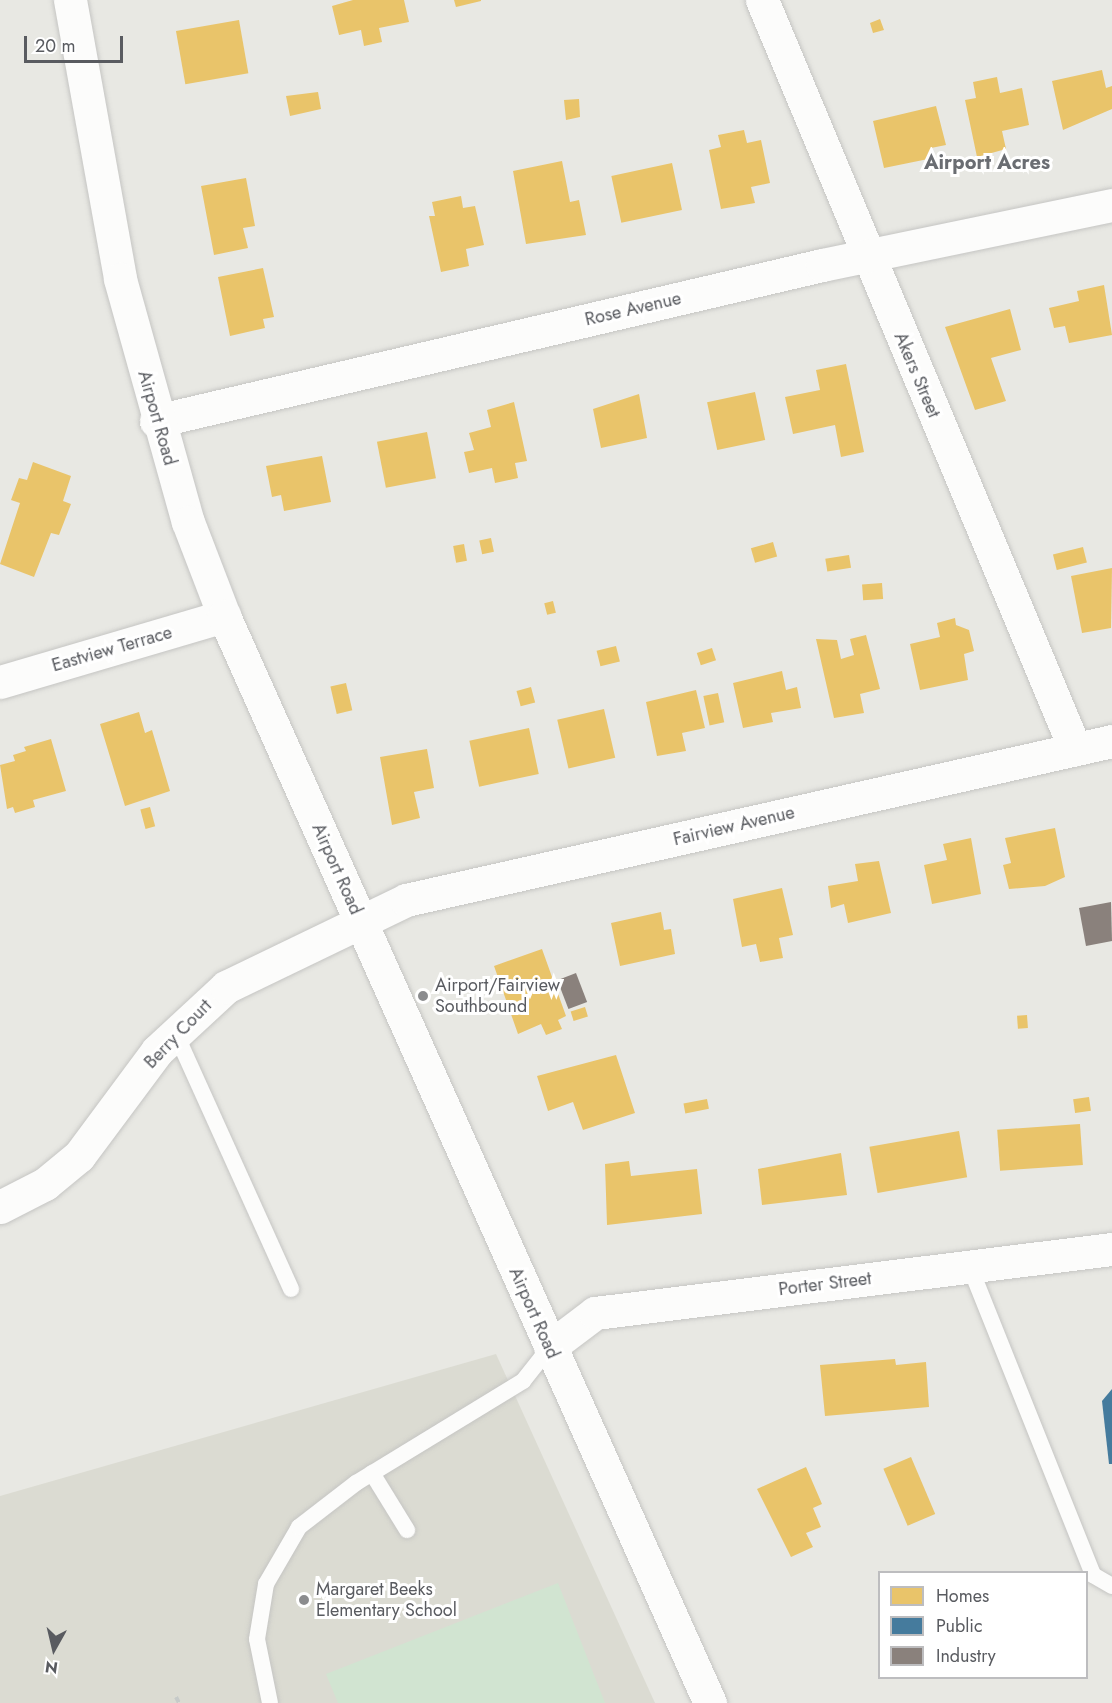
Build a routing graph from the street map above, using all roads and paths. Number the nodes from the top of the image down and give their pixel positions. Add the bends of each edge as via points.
1 (70, 0) edge
2 (762, 0) edge
3 (1112, 205) edge
4 (867, 259) junction
5 (156, 421) junction
6 (224, 616) junction
7 (0, 682) edge
8 (1112, 741) edge
9 (1075, 749) junction
10 (360, 922) junction
11 (175, 1032) junction
12 (0, 1207) edge
13 (1112, 1249) edge
14 (970, 1267) junction
15 (291, 1289) dead end
16 (550, 1347) junction
17 (372, 1473) junction
18 (407, 1530) dead end
19 (1112, 1586) edge
20 (176, 1697) dead end
21 (179, 1703) edge
22 (270, 1703) edge
23 (710, 1703) edge

1 - 5 street, Airport Road via 109,225
2 - 4 street, Akers Street
3 - 4 street, Rose Avenue
4 - 5 street, Rose Avenue via 822,265
4 - 9 street, Akers Street
5 - 6 street, Airport Road
6 - 7 street, Eastview Terrace
6 - 10 street, Airport Road
8 - 9 street, Fairview Avenue
9 - 10 street, Fairview Avenue via 406,900
10 - 11 street, Berry Court via 226,987
10 - 16 street, Airport Road
11 - 12 street, Berry Court via 79,1156 45,1184
11 - 15 lane
13 - 14 street, Porter Street
14 - 16 street, Porter Street via 595,1313
14 - 19 lane via 1093,1575
16 - 17 lane via 523,1381
16 - 23 street, Airport Road
17 - 18 lane
17 - 22 lane via 299,1527 266,1584 257,1638
20 - 21 path

